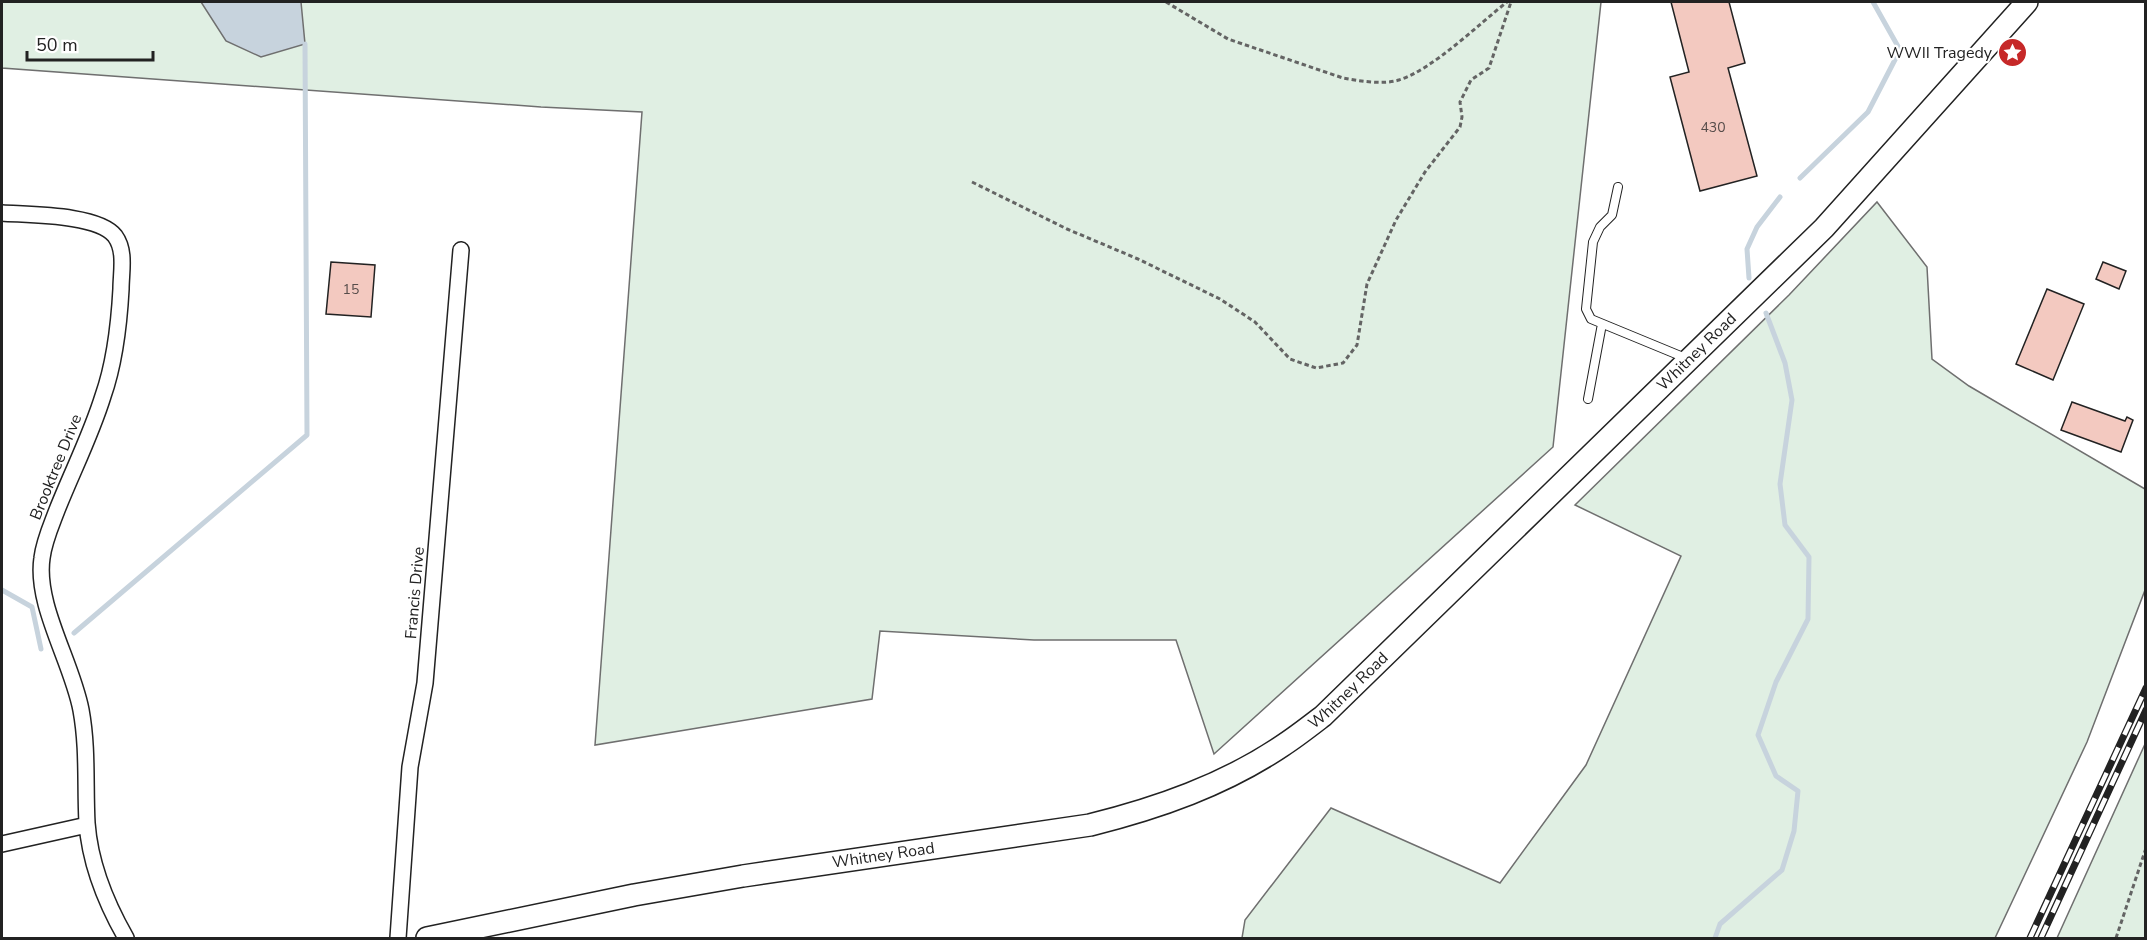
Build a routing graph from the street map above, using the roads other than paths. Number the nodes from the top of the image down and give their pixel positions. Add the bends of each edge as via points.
1 (2027, 2) edge
2 (1617, 187) dead end
3 (2, 213) edge
4 (461, 250) dead end
5 (1602, 324) junction
6 (1689, 359) junction
7 (1588, 399) dead end
8 (87, 825) junction
9 (2, 844) edge
10 (126, 939) edge
11 (398, 939) edge
12 (427, 939) edge

1 - 6 main road, Whitney Road via 1824,228
2 - 5 lane via 1612,215 1600,226 1591,253 1586,309 1591,319
3 - 8 street, Brooktree Drive via 98,224 114,236 121,254 119,322 113,361 103,397 47,536 40,569 45,602 81,709 86,746
4 - 11 street, Francis Drive via 425,682 410,767
5 - 6 lane
5 - 7 lane
6 - 12 main road, Whitney Road via 1323,716 1282,746 1186,796 1090,825 743,876
8 - 9 street
8 - 10 street, Brooktree Drive via 102,890

